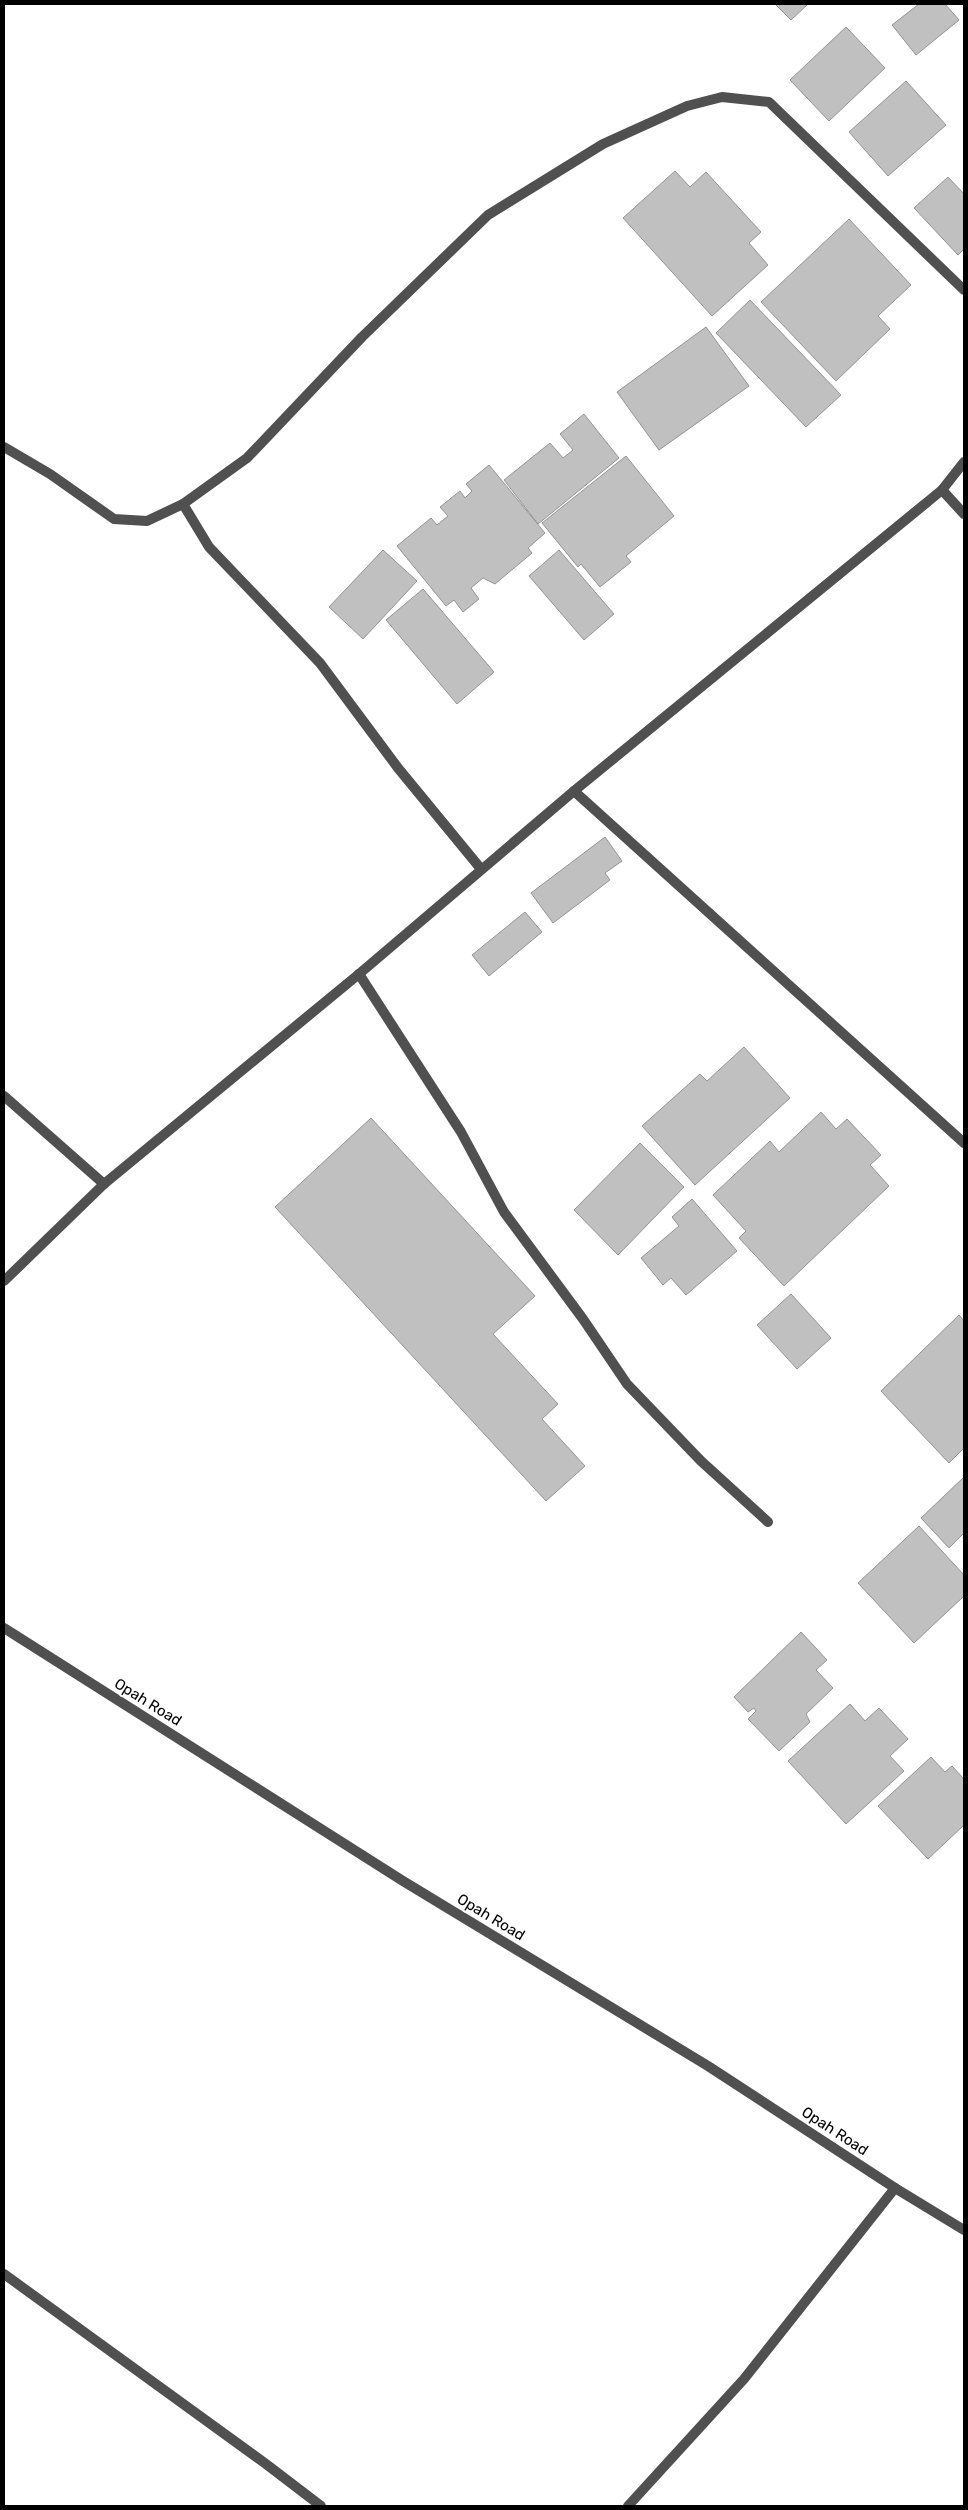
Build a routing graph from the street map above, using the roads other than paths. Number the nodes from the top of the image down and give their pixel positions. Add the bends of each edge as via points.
1 (964, 290) edge
2 (4, 447) edge
3 (964, 462) edge
4 (942, 490) junction
5 (183, 504) junction
6 (964, 514) edge
7 (574, 790) junction
8 (482, 869) junction
9 (358, 974) junction
10 (4, 1096) edge
11 (964, 1143) edge
12 (104, 1184) junction
13 (4, 1281) edge
14 (768, 1522) dead end
15 (4, 1628) edge
16 (895, 2188) junction
17 (964, 2230) edge
18 (4, 2274) edge
19 (321, 2506) edge
20 (628, 2506) edge

1 - 5 street via 769,102 722,97 704,101 603,144 488,215 362,338 247,458
2 - 5 street via 50,474 114,519 146,521
3 - 4 street
4 - 6 street
4 - 7 street
5 - 8 street via 209,547 320,663 398,768
7 - 8 street
7 - 11 street
8 - 9 street
9 - 12 street
9 - 14 street via 461,1132 504,1212 627,1384 701,1461
10 - 12 street
12 - 13 street
15 - 16 street, Opah Road via 403,1881 708,2066
16 - 17 street, Opah Road
16 - 20 street via 744,2379
18 - 19 street

